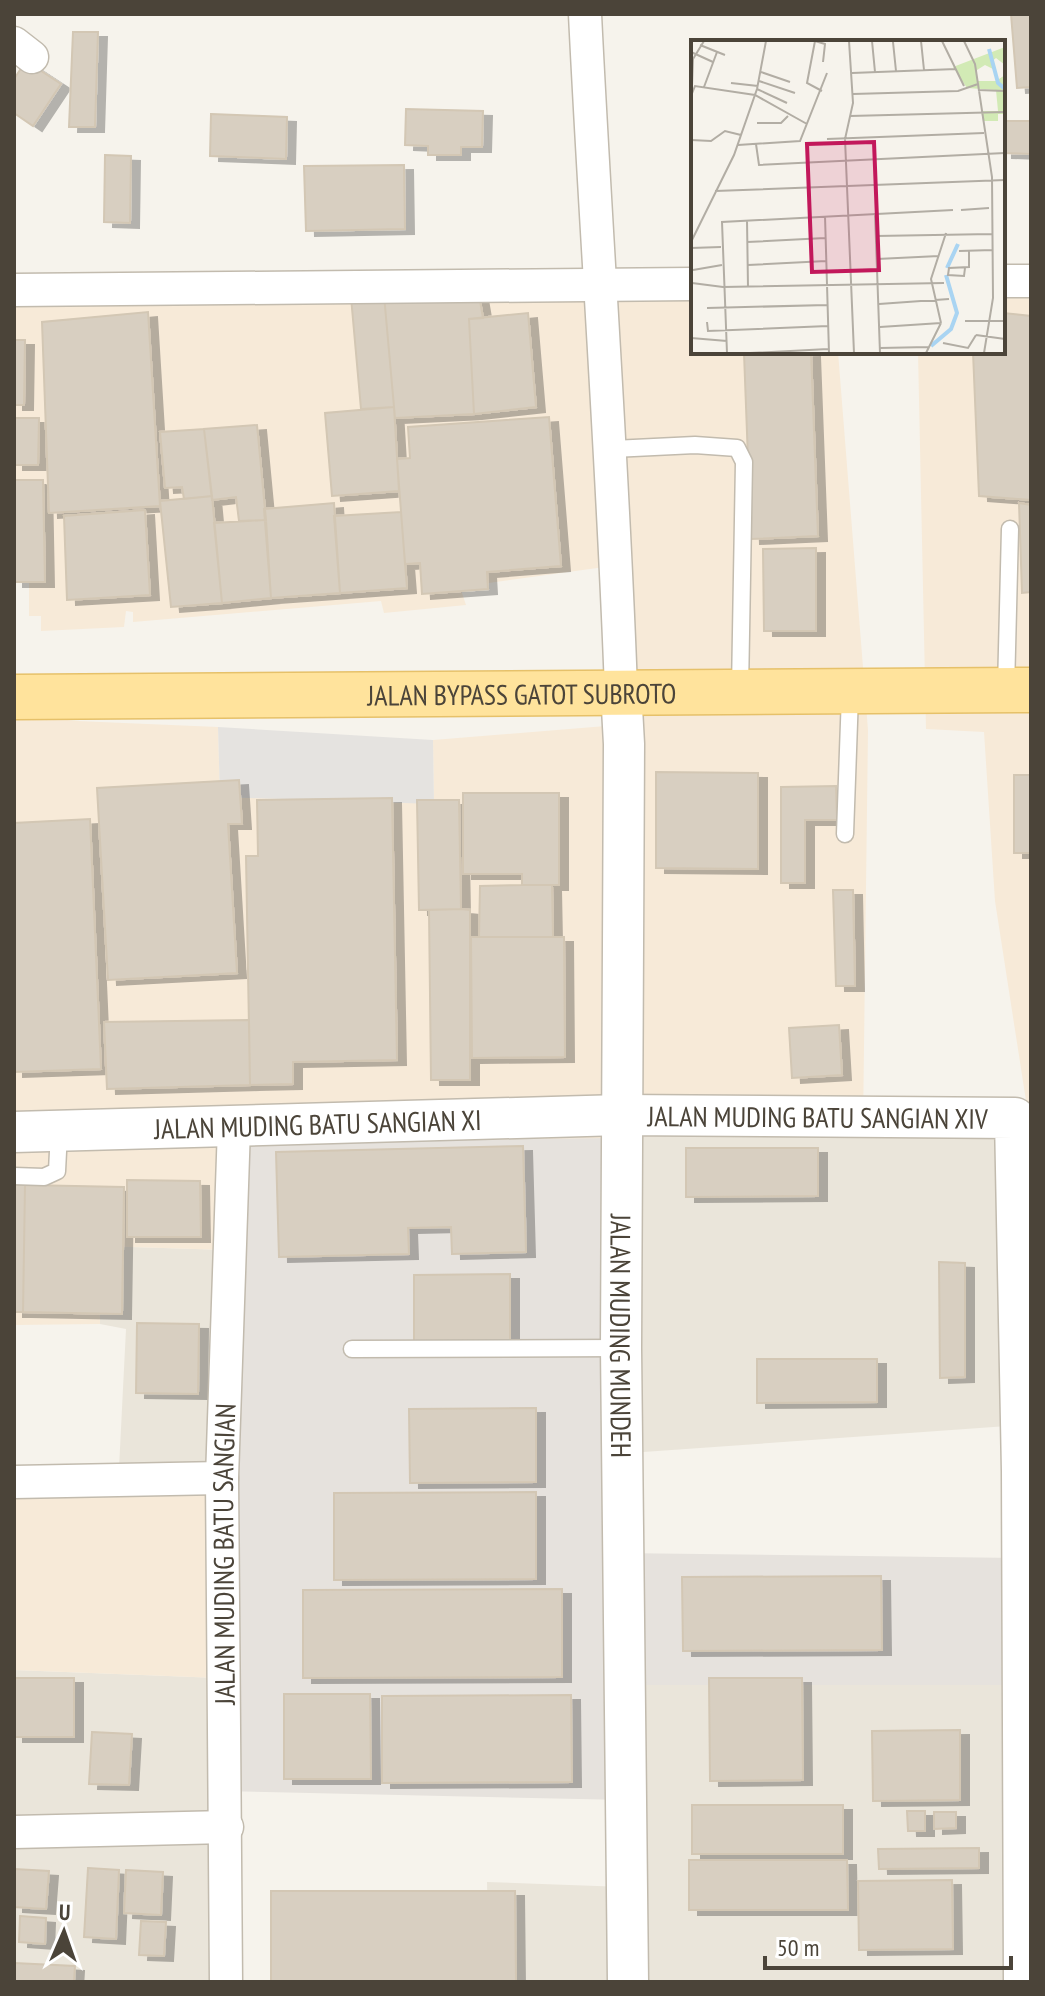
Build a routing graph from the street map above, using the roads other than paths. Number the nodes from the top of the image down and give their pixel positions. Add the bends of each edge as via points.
1 (585, 14) edge
2 (1005, 281) edge
3 (1031, 281) edge
4 (691, 284) edge
5 (599, 285) junction
6 (14, 290) edge
7 (613, 449) junction
8 (1010, 529) dead end
9 (621, 690) junction
10 (740, 690) junction
11 (1019, 690) edge
12 (850, 693) junction
13 (14, 697) edge
14 (845, 834) dead end
15 (621, 1115) junction
16 (1023, 1118) edge
17 (234, 1127) junction
18 (14, 1132) edge
19 (59, 1132) junction
20 (14, 1176) edge
21 (621, 1348) junction
22 (352, 1349) dead end
23 (1027, 1471) edge
24 (222, 1478) junction
25 (14, 1482) edge
26 (227, 1827) junction
27 (1028, 1829) edge
28 (14, 1832) edge
29 (226, 1982) edge
30 (628, 1982) edge
31 (1024, 1982) edge

1 - 5 street
2 - 3 street
4 - 5 street
5 - 6 street
5 - 7 street
7 - 9 street
7 - 10 lane via 737,448 744,462
8 - 11 lane
9 - 10 main road, JALAN BYPASS GATOT SUBROTO
9 - 13 main road, JALAN BYPASS GATOT SUBROTO
9 - 15 street, JALAN MUDING MUNDEH
10 - 12 main road, JALAN BYPASS GATOT SUBROTO
11 - 12 main road, JALAN BYPASS GATOT SUBROTO
12 - 14 lane
15 - 16 street, JALAN MUDING BATU SANGIAN XIV
15 - 17 street, JALAN MUDING BATU SANGIAN XI
15 - 21 street, JALAN MUDING MUNDEH
16 - 23 street
17 - 19 street, JALAN MUDING BATU SANGIAN XI
17 - 24 street, JALAN MUDING BATU SANGIAN
18 - 19 street, JALAN MUDING BATU SANGIAN XI
19 - 20 lane via 57,1171 44,1177
21 - 22 lane
21 - 30 street, JALAN MUDING MUNDEH
23 - 27 street
24 - 25 street
24 - 26 street, JALAN MUDING BATU SANGIAN
26 - 28 street
26 - 29 street, JALAN MUDING BATU SANGIAN
27 - 31 street

